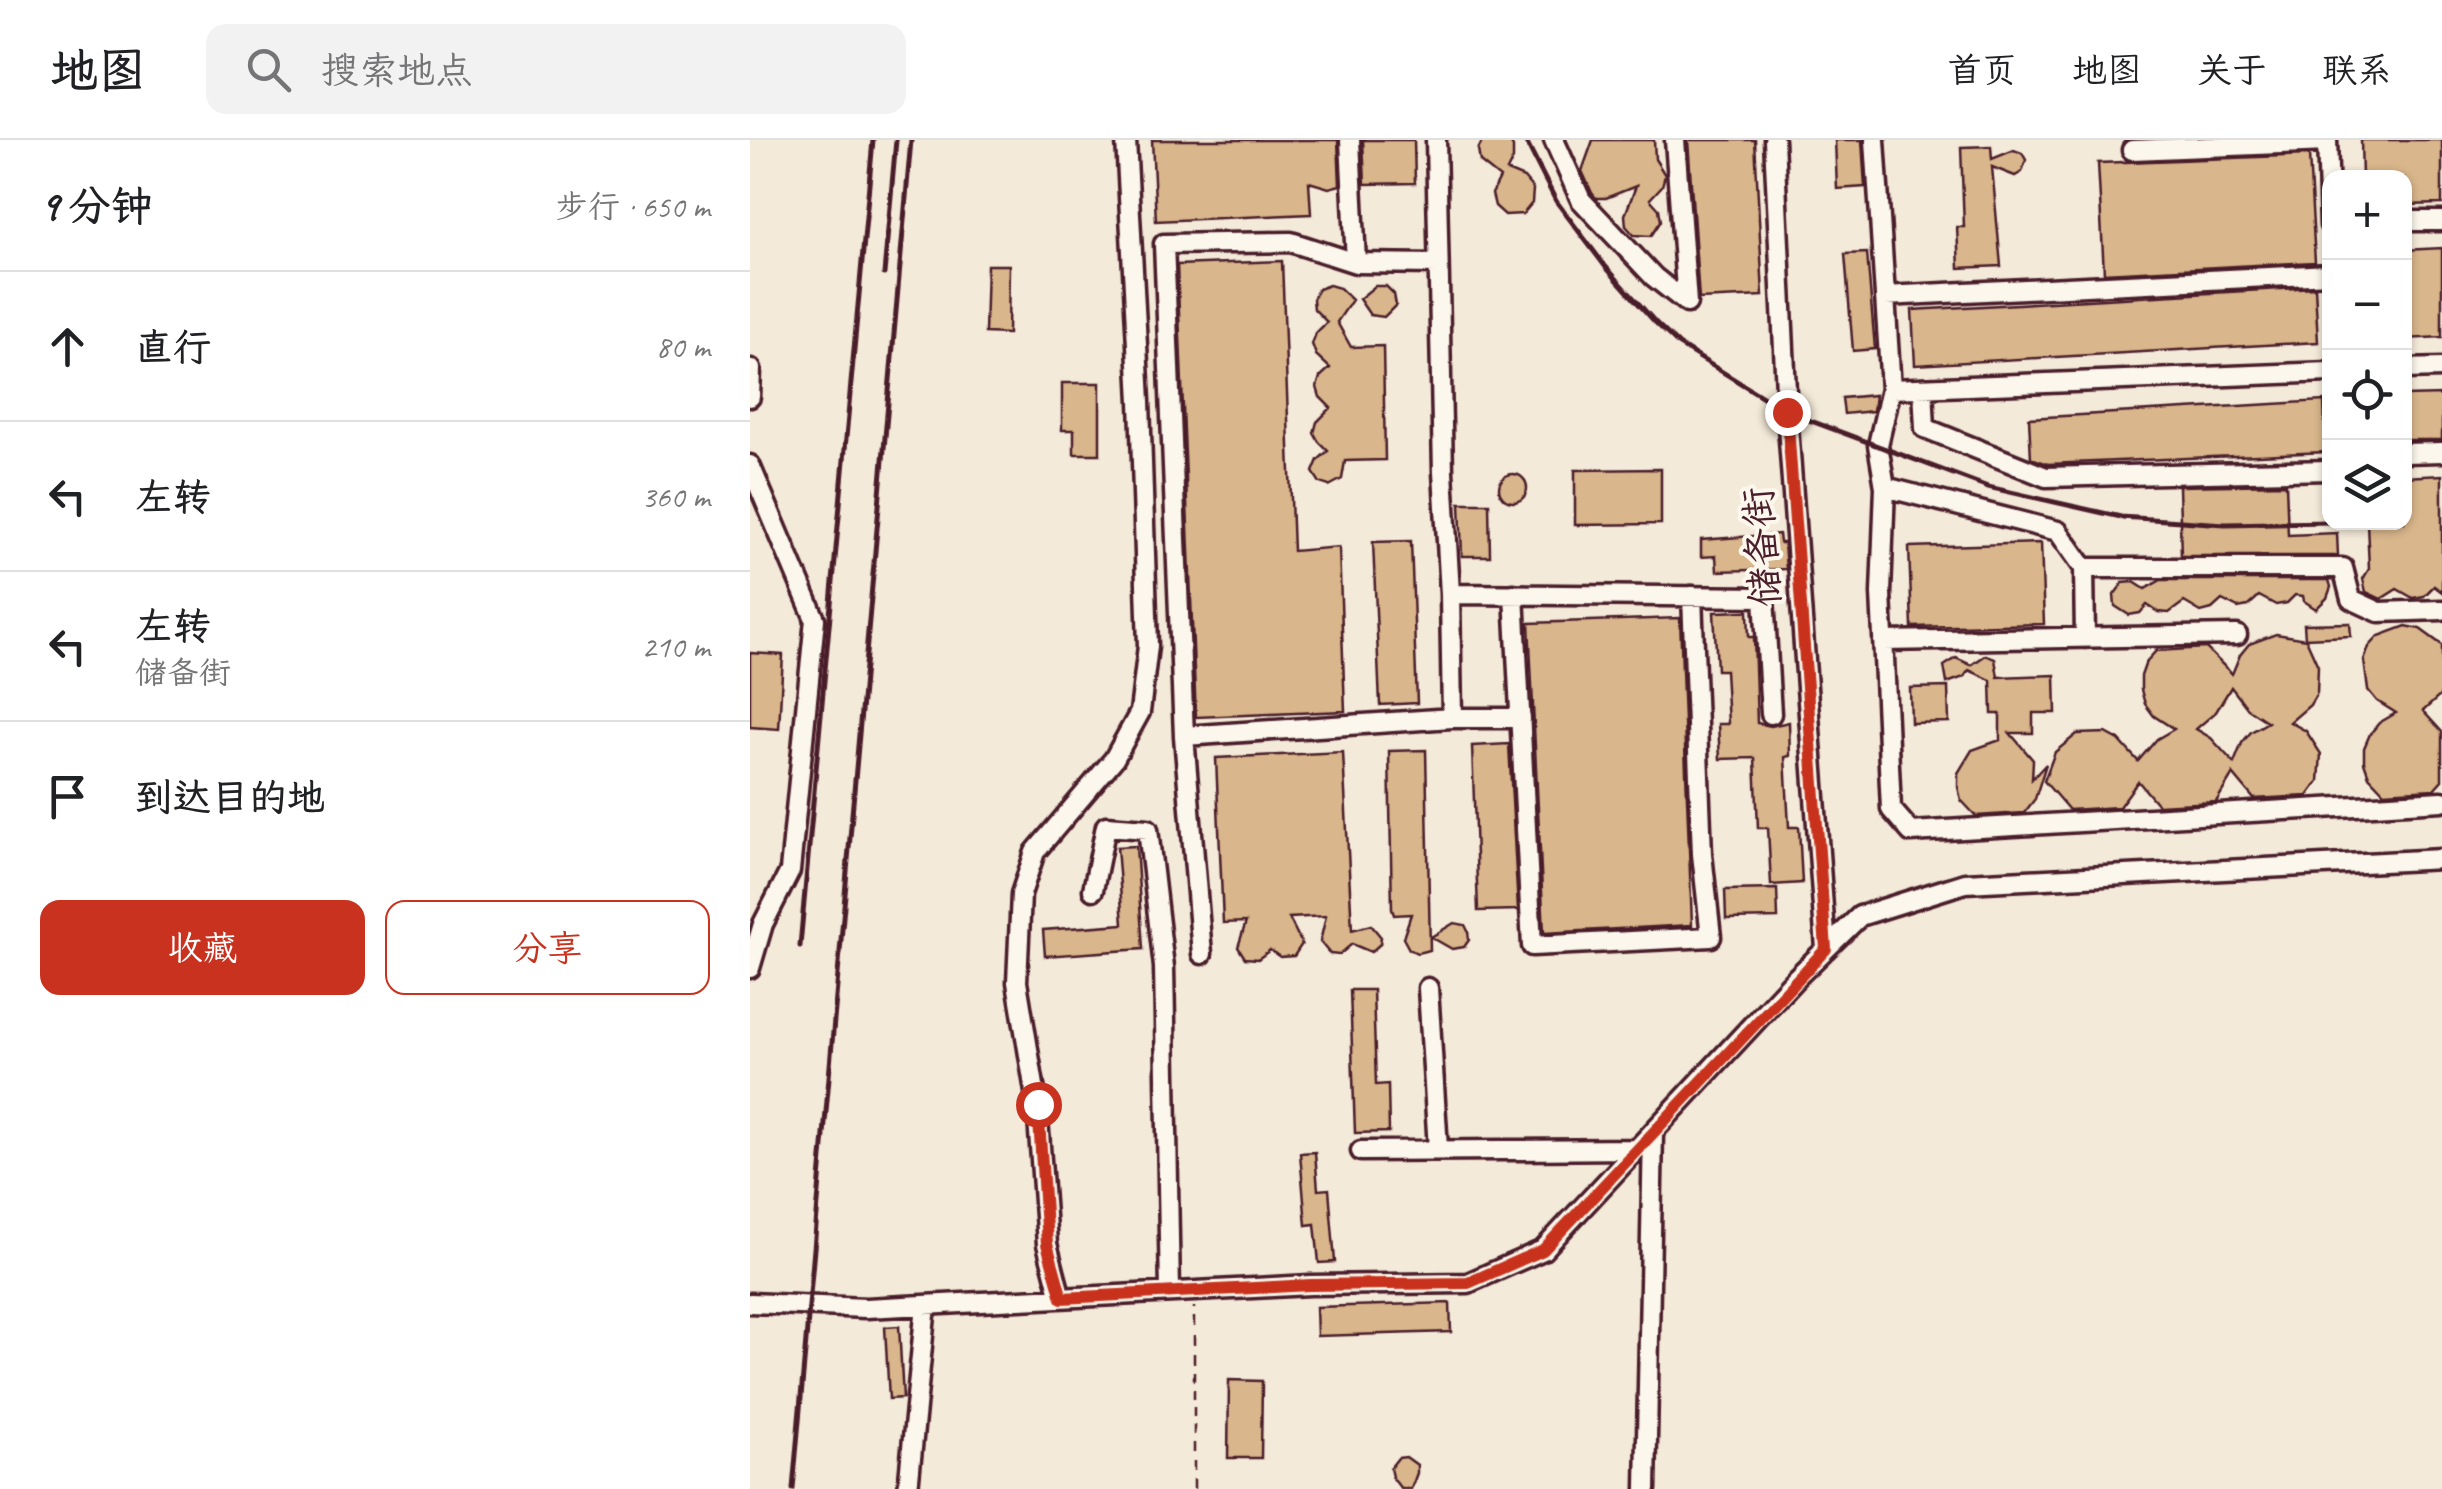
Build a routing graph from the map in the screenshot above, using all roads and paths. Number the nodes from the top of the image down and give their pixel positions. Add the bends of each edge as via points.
1 (1126, 140) edge
2 (1350, 140) edge
3 (1436, 140) edge
4 (1554, 140) edge
5 (1675, 140) edge
6 (1774, 140) edge
7 (1875, 140) edge
8 (2327, 141) edge
9 (2132, 150) dead end
10 (2328, 170) edge
11 (2442, 220) edge
12 (2412, 222) edge
13 (1356, 262) junction
14 (1438, 264) junction
15 (2322, 274) edge
16 (1885, 296) junction
17 (2442, 368) edge
18 (751, 369) edge
19 (2412, 369) edge
20 (2322, 372) edge
21 (1923, 388) junction
22 (1890, 390) junction
23 (750, 398) edge
24 (2442, 452) edge
25 (2412, 454) edge
26 (750, 465) edge
27 (2322, 470) edge
28 (1885, 487) junction
29 (2084, 568) junction
30 (1450, 594) junction
31 (1514, 594) junction
32 (1692, 596) junction
33 (2442, 610) edge
34 (2237, 635) dead end
35 (2085, 638) junction
36 (1884, 641) junction
37 (1771, 714) dead end
38 (1452, 718) junction
39 (1521, 718) junction
40 (1184, 736) junction
41 (2442, 801) edge
42 (2442, 860) edge
43 (1093, 890) dead end
44 (1826, 949) junction
45 (1202, 954) dead end
46 (750, 968) edge
47 (1428, 988) dead end
48 (1652, 1132) junction
49 (1438, 1149) junction
50 (1636, 1149) junction
51 (1361, 1151) dead end
52 (1194, 1291) junction
53 (1170, 1292) junction
54 (1062, 1298) junction
55 (750, 1303) edge
56 (926, 1305) junction
57 (908, 1489) edge
58 (1194, 1489) edge
59 (1646, 1489) edge

1 - 54 street via 1148,646 1140,712 1114,759 1035,852 1020,894 1017,982 1038,1104 1047,1244
2 - 13 street
3 - 14 street
4 - 5 street via 1581,200 1687,303
6 - 44 street, 储备街
7 - 16 street
8 - 9 street
8 - 10 street
11 - 12 street
13 - 14 street
13 - 40 street via 1290,242 1164,244
14 - 30 street
15 - 16 street
16 - 22 street
17 - 19 street
18 - 23 street
20 - 21 street
21 - 22 street
21 - 27 street via 1925,428 2046,477
22 - 28 street via 1878,445
24 - 25 street
26 - 46 street via 815,618 790,871
28 - 29 street via 2058,531
28 - 36 street
29 - 33 street via 2343,568 2351,599 2379,612
29 - 35 street
30 - 31 street
30 - 38 street
31 - 32 street
31 - 39 street
32 - 37 street via 1764,597
32 - 39 street via 1711,936 1532,946
34 - 35 street
35 - 36 street
36 - 41 street via 1891,809 1911,832
38 - 39 street
38 - 40 street
40 - 45 street
42 - 44 street via 1965,883 1860,916
43 - 53 street via 1106,826 1148,829 1164,967
44 - 48 street
47 - 49 street
48 - 50 street
48 - 59 street
49 - 50 street
49 - 51 street
50 - 52 street via 1543,1250 1468,1283
52 - 53 street
52 - 58 path
53 - 54 street
54 - 56 street
55 - 56 street
56 - 57 street

